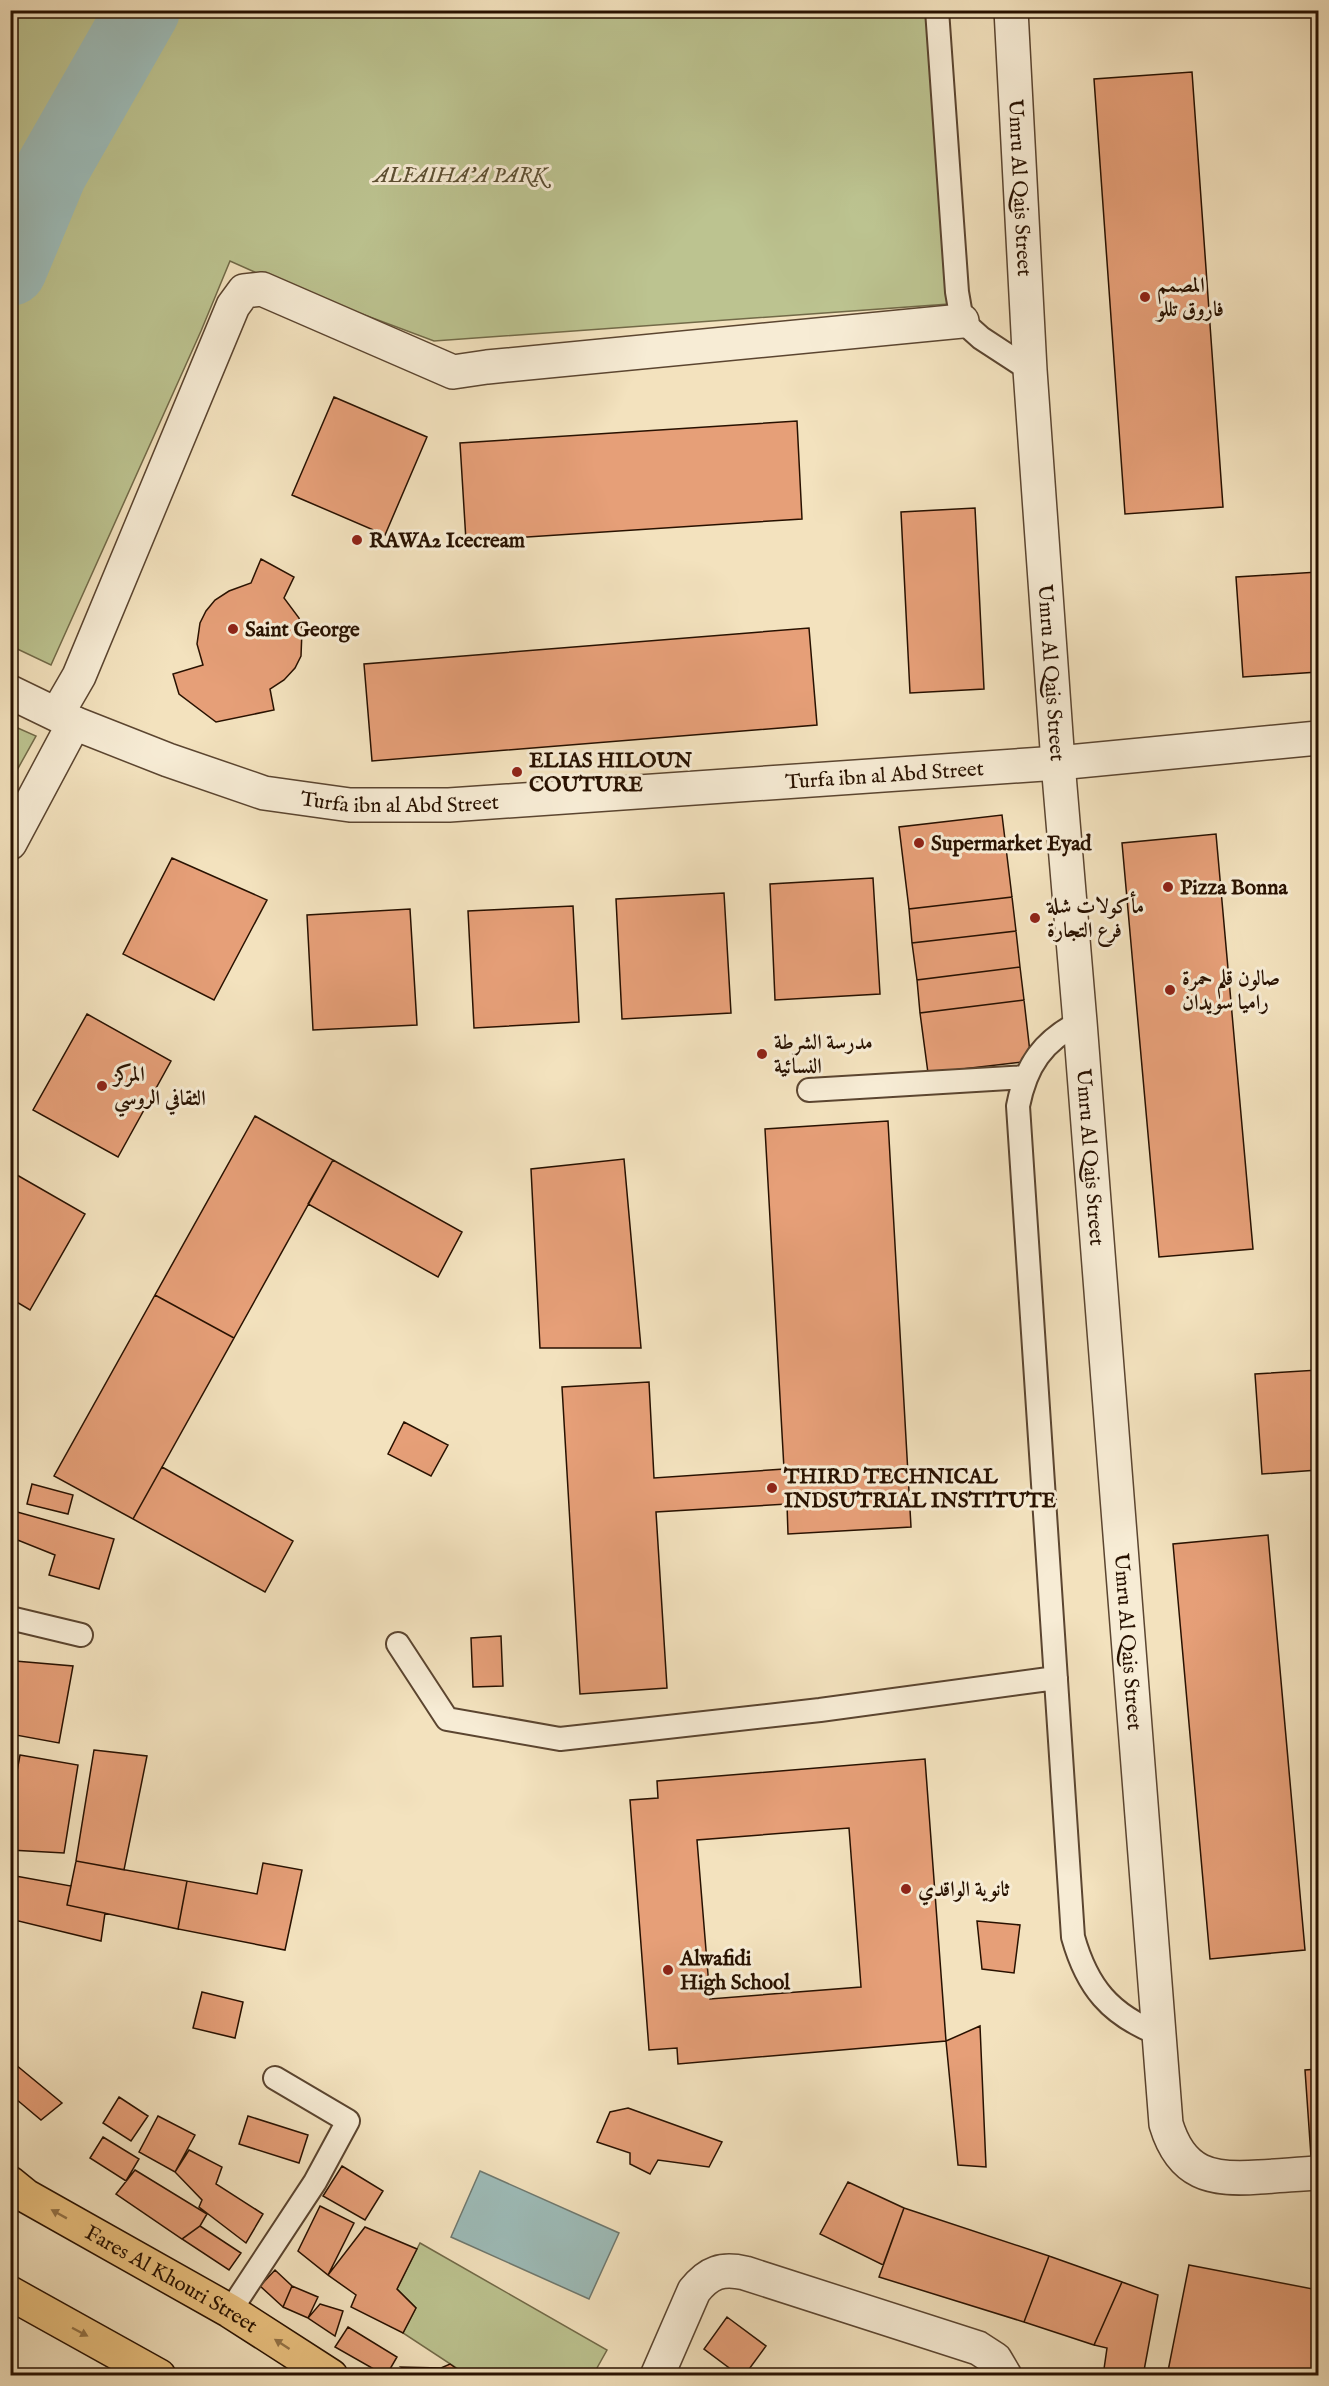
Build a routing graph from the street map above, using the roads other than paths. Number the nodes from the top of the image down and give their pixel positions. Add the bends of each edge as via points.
1 (938, 10) edge
2 (1011, 10) edge
3 (962, 321) junction
4 (1030, 370) junction
5 (10, 692) edge
6 (66, 718) junction
7 (1318, 738) edge
8 (1058, 763) junction
9 (10, 843) edge
10 (1080, 1022) junction
11 (1026, 1077) junction
12 (809, 1090) dead end
13 (10, 1618) edge
14 (81, 1635) dead end
15 (398, 1644) dead end
16 (1056, 1678) junction
17 (1159, 2034) junction
18 (275, 2078) dead end
19 (1318, 2173) edge
20 (10, 2183) edge
21 (10, 2293) edge
22 (230, 2311) junction
23 (26, 2314) edge
24 (159, 2376) edge
25 (331, 2376) edge
26 (657, 2376) edge
27 (1005, 2376) edge

1 - 3 lane
2 - 4 street, Umru Al Qais Street
3 - 4 lane
3 - 6 street via 453,372 262,289 244,291 229,317 79,675
4 - 8 street, Umru Al Qais Street
5 - 6 street, Turfa ibn al Abd Street
6 - 8 street, Turfa ibn al Abd Street via 168,760 264,793 350,806 449,805
6 - 9 street
7 - 8 street, Turfa ibn al Abd Street
8 - 10 street, Umru Al Qais Street
10 - 11 lane via 1049,1042
10 - 17 street, Umru Al Qais Street
11 - 12 lane
11 - 16 lane via 1018,1106
13 - 14 lane
15 - 16 lane via 447,1719 560,1739
16 - 17 lane via 1073,1937 1080,1962 1105,2001 1140,2027
17 - 19 street, Umru Al Qais Street via 1166,2124 1188,2164 1209,2175 1231,2179
18 - 22 lane via 348,2121 315,2182
22 -> 20 main road, Fares Al Khouri Street via 26,2196
21 - 23 main road
25 -> 22 main road, Fares Al Khouri Street
23 -> 24 main road
26 - 27 street via 694,2291 713,2274 729,2270 978,2348 995,2359

